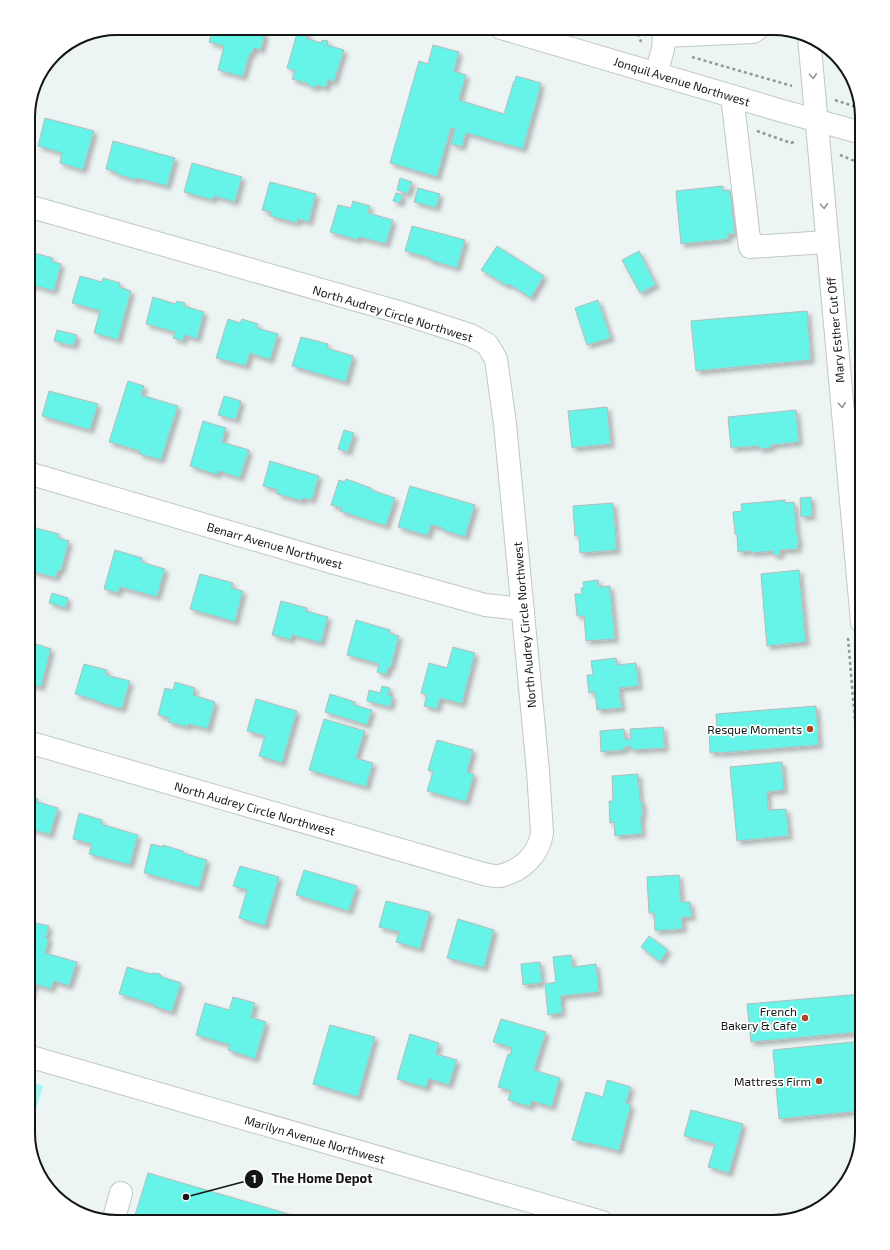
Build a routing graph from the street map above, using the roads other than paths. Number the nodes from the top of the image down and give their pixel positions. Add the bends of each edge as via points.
1 (548, 35) edge
2 (708, 35) edge
3 (664, 38) edge
4 (810, 43) edge
5 (656, 74) junction
6 (732, 96) junction
7 (817, 121) junction
8 (855, 131) edge
9 (35, 208) edge
10 (827, 242) junction
11 (35, 475) edge
12 (855, 546) edge
13 (523, 609) junction
14 (35, 744) edge
15 (35, 1058) edge
16 (121, 1193) dead end
17 (115, 1215) edge
18 (578, 1215) edge

1 - 5 street, Jonquil Avenue Northwest
2 - 3 street
3 - 5 street
4 -> 7 street, Mary Esther Cut Off
5 - 6 street, Jonquil Avenue Northwest
6 - 7 street, Jonquil Avenue Northwest
6 - 10 street via 750,247
7 - 8 street, Jonquil Avenue Northwest
7 -> 10 street, Mary Esther Cut Off
9 - 13 street, North Audrey Circle Northwest via 402,313 470,335 487,344 496,359 506,424
10 -> 12 street, Mary Esther Cut Off
11 - 13 street, Benarr Avenue Northwest via 477,603
13 - 14 street, North Audrey Circle Northwest via 542,833 535,854 516,870 498,876
15 - 18 street, Marilyn Avenue Northwest
16 - 17 street

